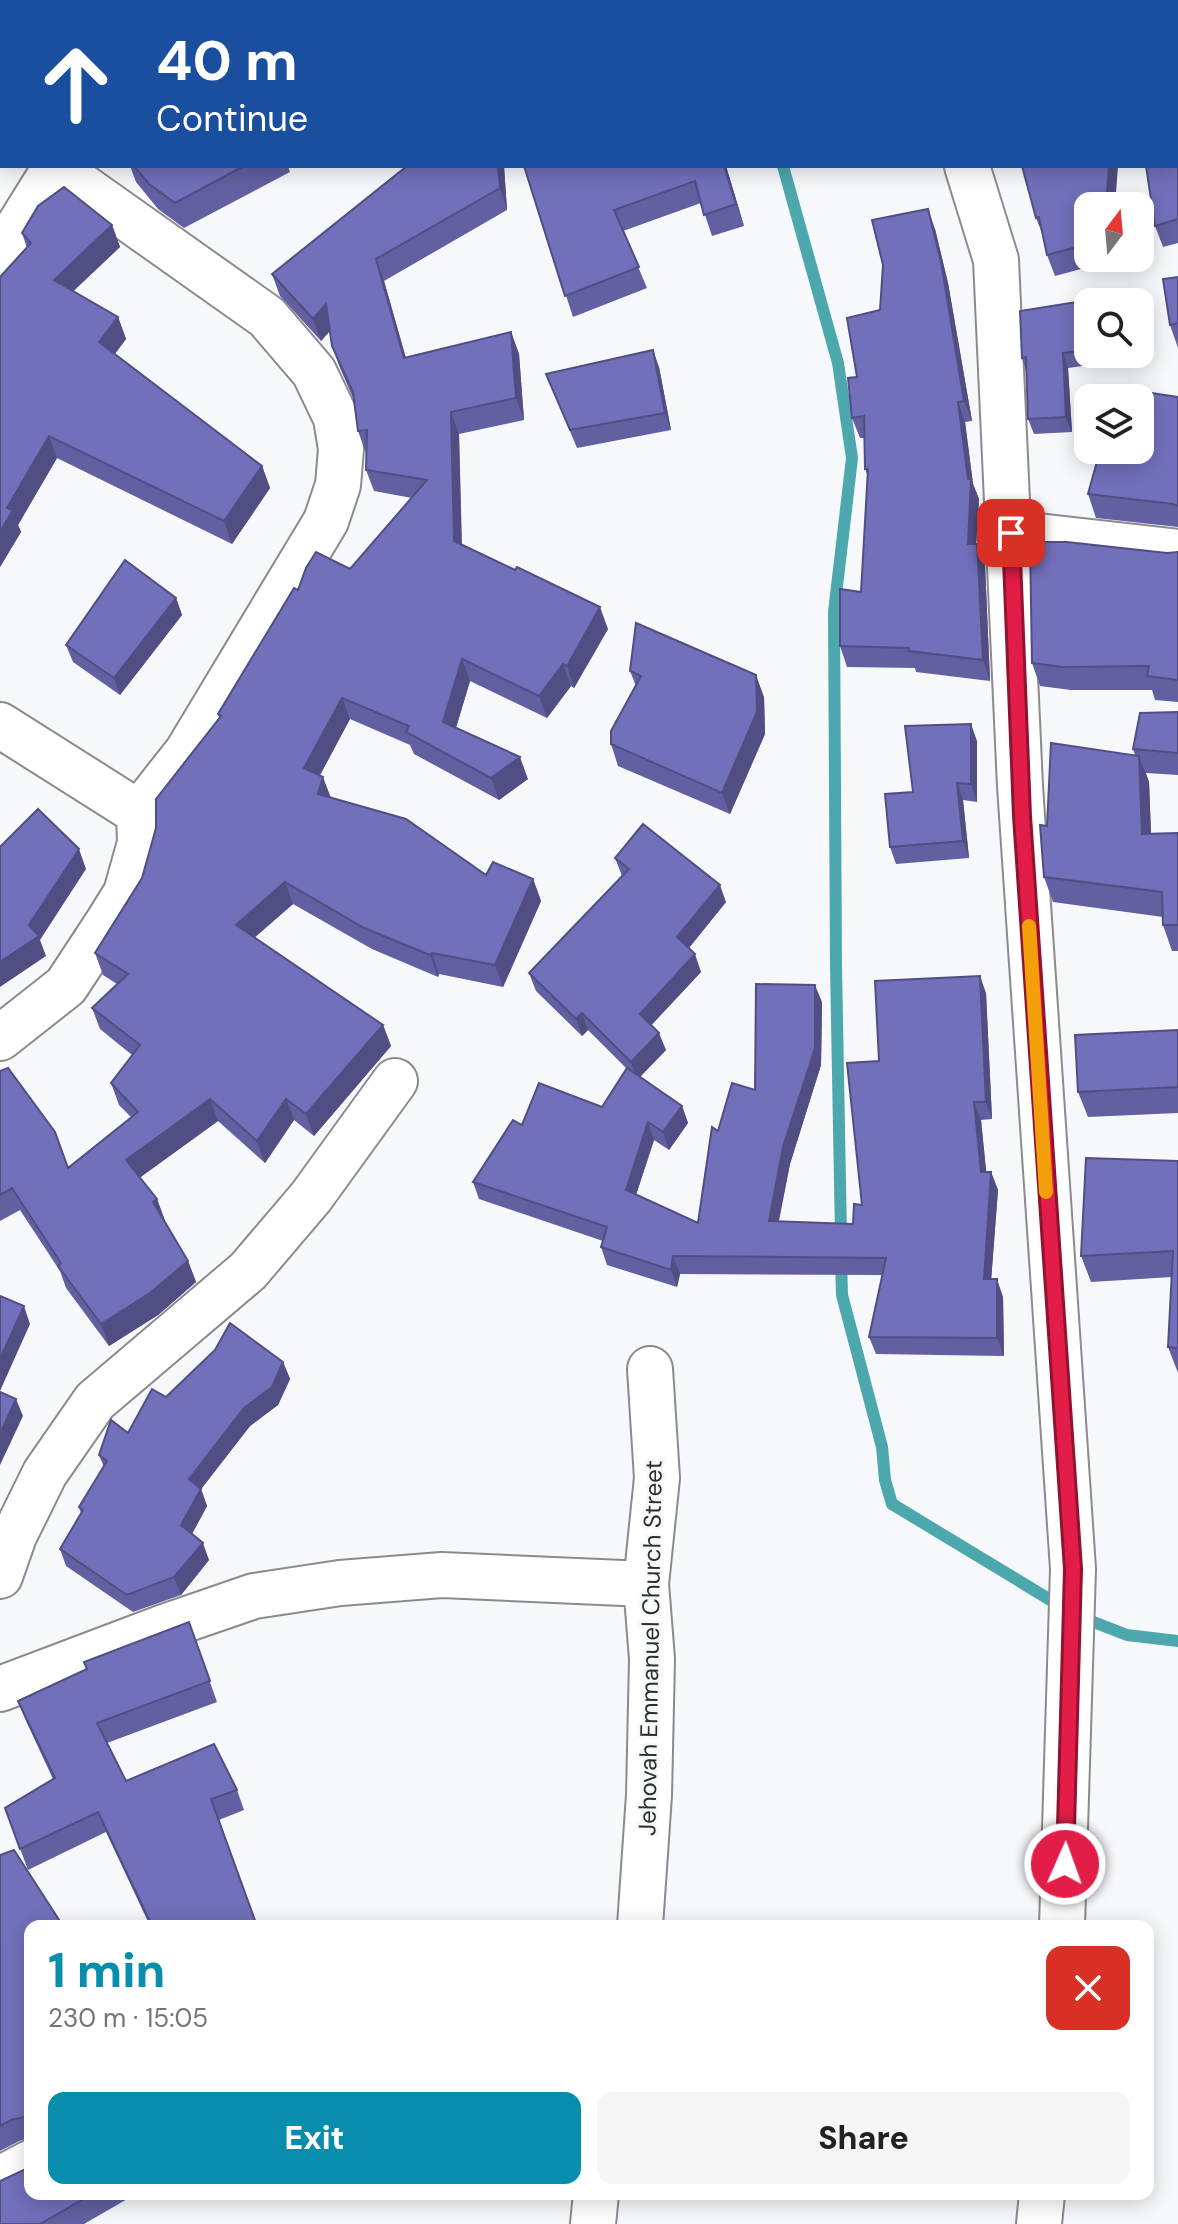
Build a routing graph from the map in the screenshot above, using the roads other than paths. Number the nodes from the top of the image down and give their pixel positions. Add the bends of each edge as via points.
1 (55, 168) edge
2 (57, 168) edge
3 (968, 168) edge
4 (0, 256) edge
5 (1011, 533) junction
6 (1178, 552) edge
7 (0, 725) edge
8 (139, 813) junction
9 (0, 1038) edge
10 (395, 1081) dead end
11 (650, 1369) dead end
12 (0, 1576) edge
13 (646, 1584) junction
14 (0, 1689) edge
15 (640, 1920) edge
16 (1062, 1920) edge
17 (24, 2166) edge
18 (0, 2179) edge
19 (595, 2200) edge
20 (1041, 2200) edge
21 (593, 2224) edge
22 (1039, 2224) edge

1 - 4 street
2 - 8 street via 267,317 314,372 336,418 341,449 338,485 326,521 187,752
3 - 5 street via 996,260
5 - 6 street
5 - 16 street via 1020,786 1073,1569
7 - 8 street
8 - 9 street via 140,843 126,893 66,986
10 - 12 street via 311,1197 248,1271 95,1401 45,1473
11 - 13 street, Jehovah Emmanuel Church Street via 657,1478
13 - 14 street via 442,1575 254,1596
13 - 15 street, Jehovah Emmanuel Church Street via 652,1659
17 - 18 street
19 - 21 street
20 - 22 street

